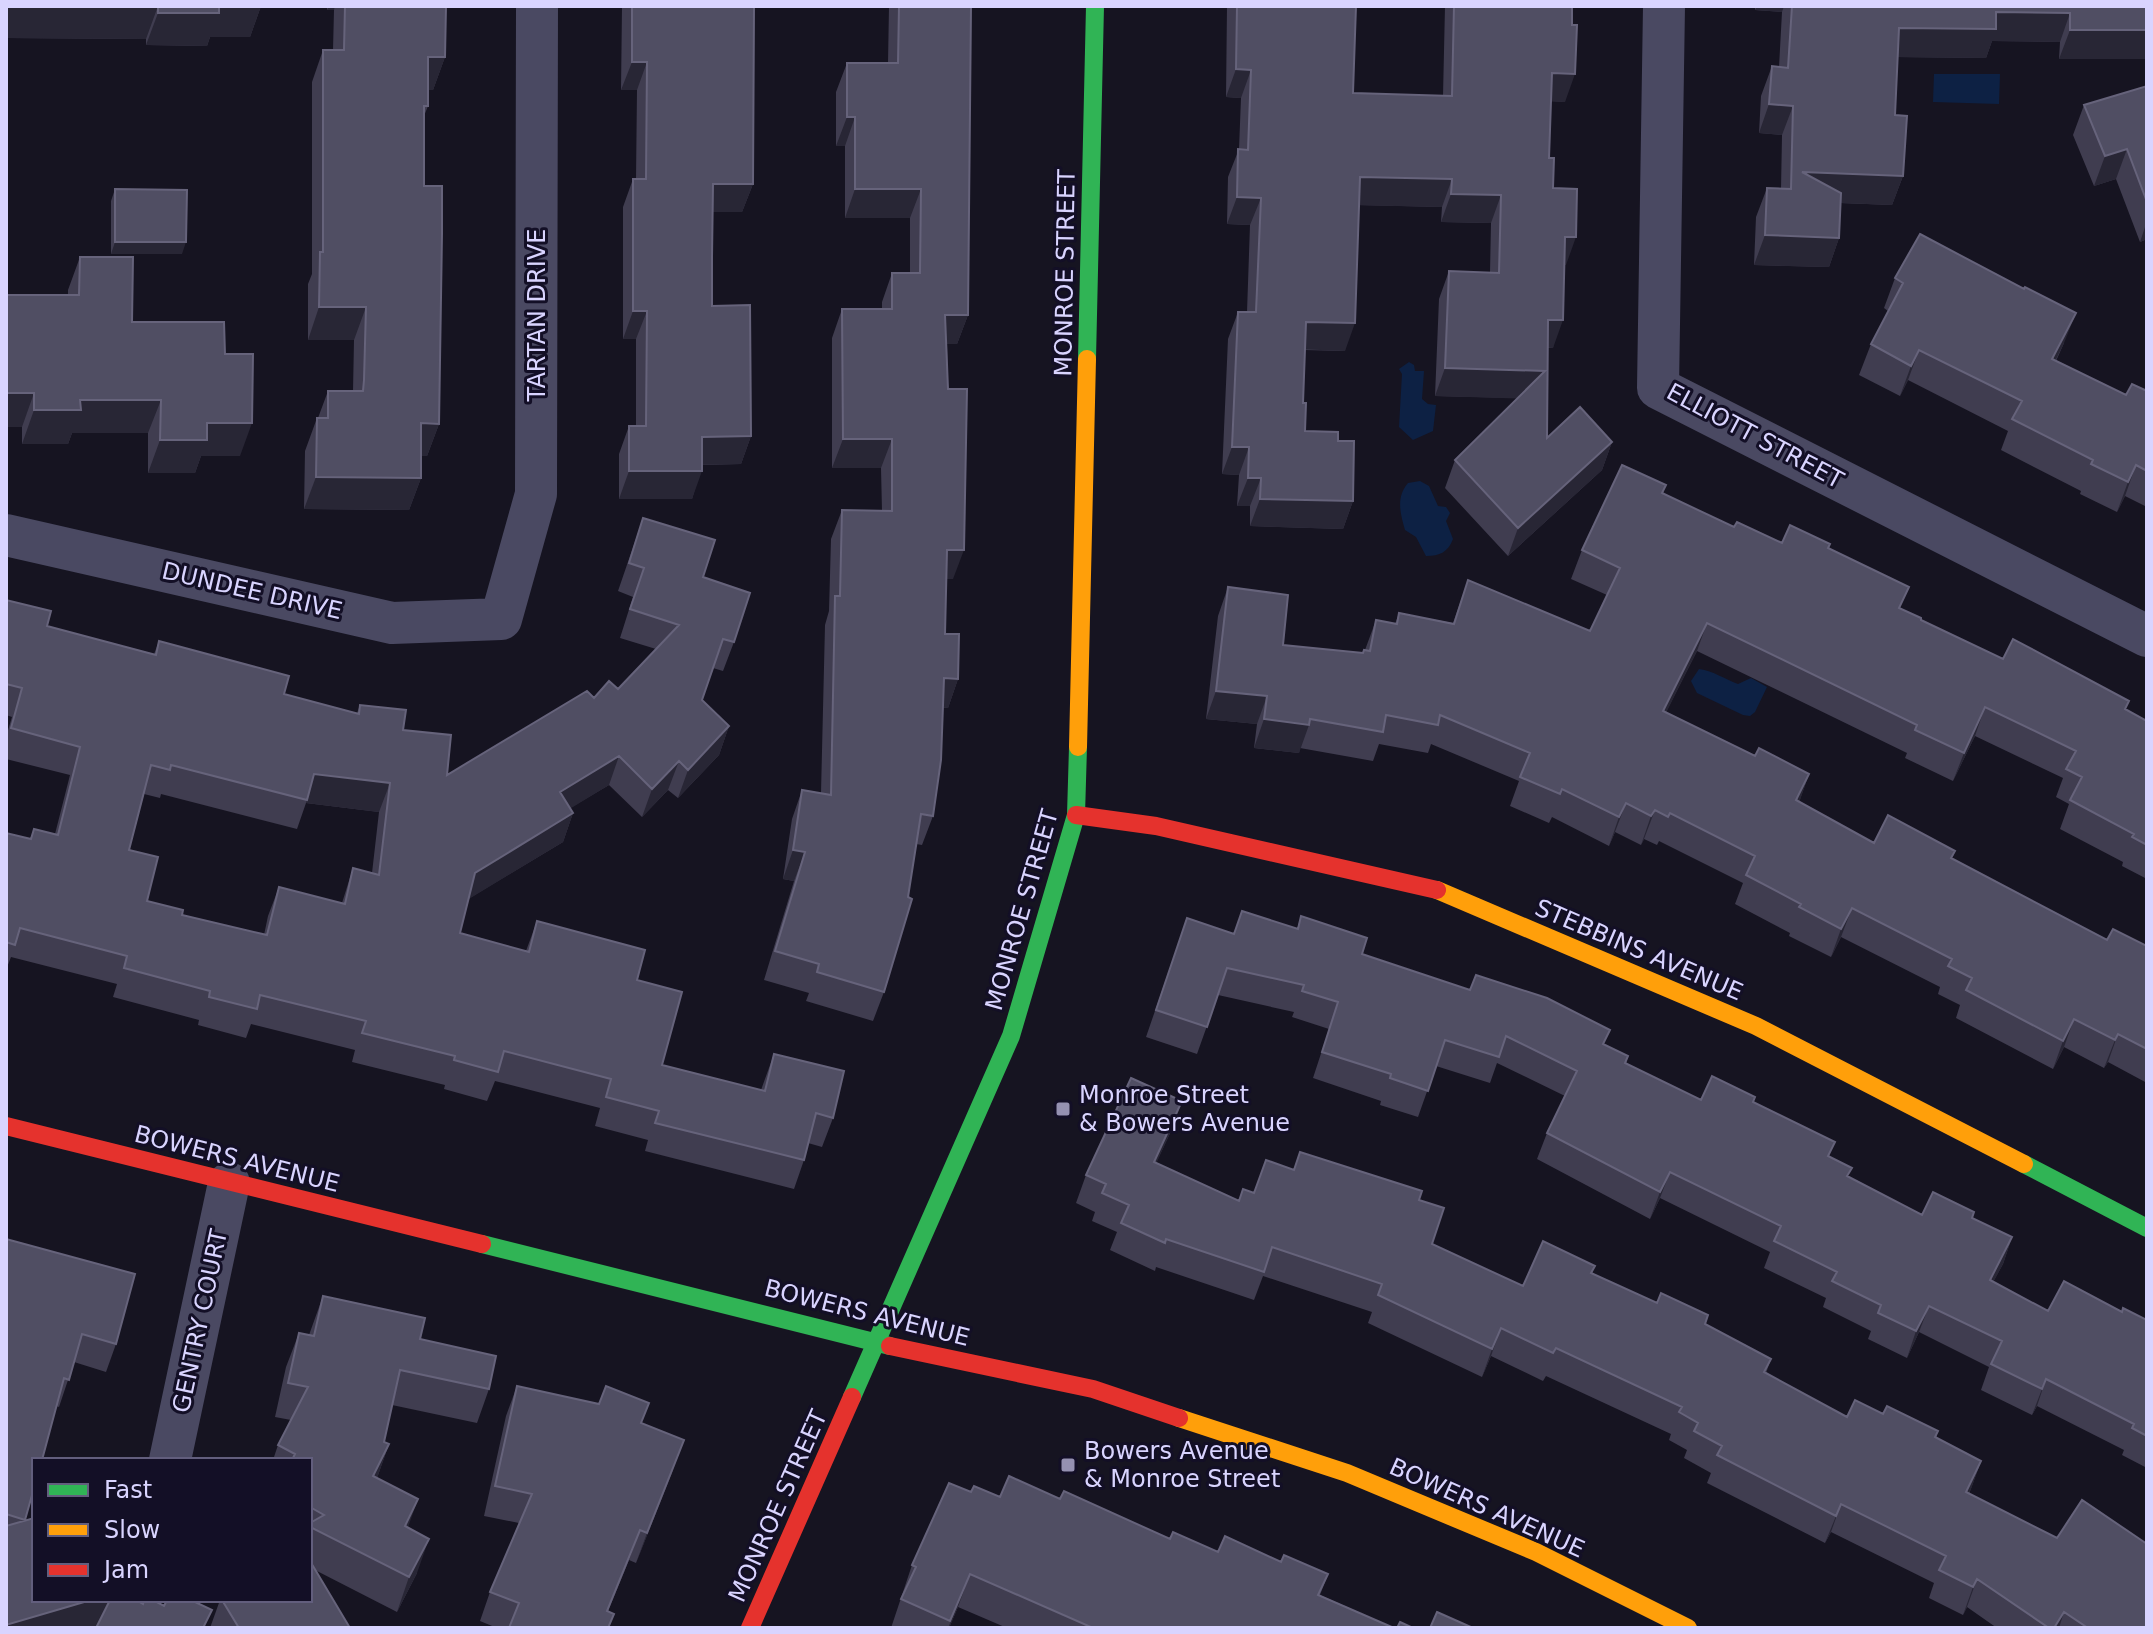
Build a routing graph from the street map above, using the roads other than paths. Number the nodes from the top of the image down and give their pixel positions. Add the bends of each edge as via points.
1 (537, 6) edge
2 (1095, 6) edge
3 (1664, 6) edge
4 (6, 535) edge
5 (501, 619) joint
6 (2147, 636) edge
7 (1076, 815) junction
8 (6, 1126) edge
9 (229, 1183) junction
10 (2147, 1228) edge
11 (876, 1343) junction
12 (170, 1458) edge
13 (750, 1628) edge
14 (1688, 1628) edge

1 - 5 street, TARTAN DRIVE via 536,494
2 - 7 main road, MONROE STREET
3 - 6 street, ELLIOTT STREET via 1658,388
4 - 5 street, DUNDEE DRIVE via 392,623
7 - 10 main road, STEBBINS AVENUE via 1156,826 1432,888 1756,1026
7 - 11 main road, MONROE STREET via 1011,1036
8 - 9 main road, BOWERS AVENUE
9 - 11 main road, BOWERS AVENUE
9 - 12 street, GENTRY COURT
11 - 13 main road, MONROE STREET
11 - 14 main road, BOWERS AVENUE via 1093,1389 1347,1473 1536,1552

